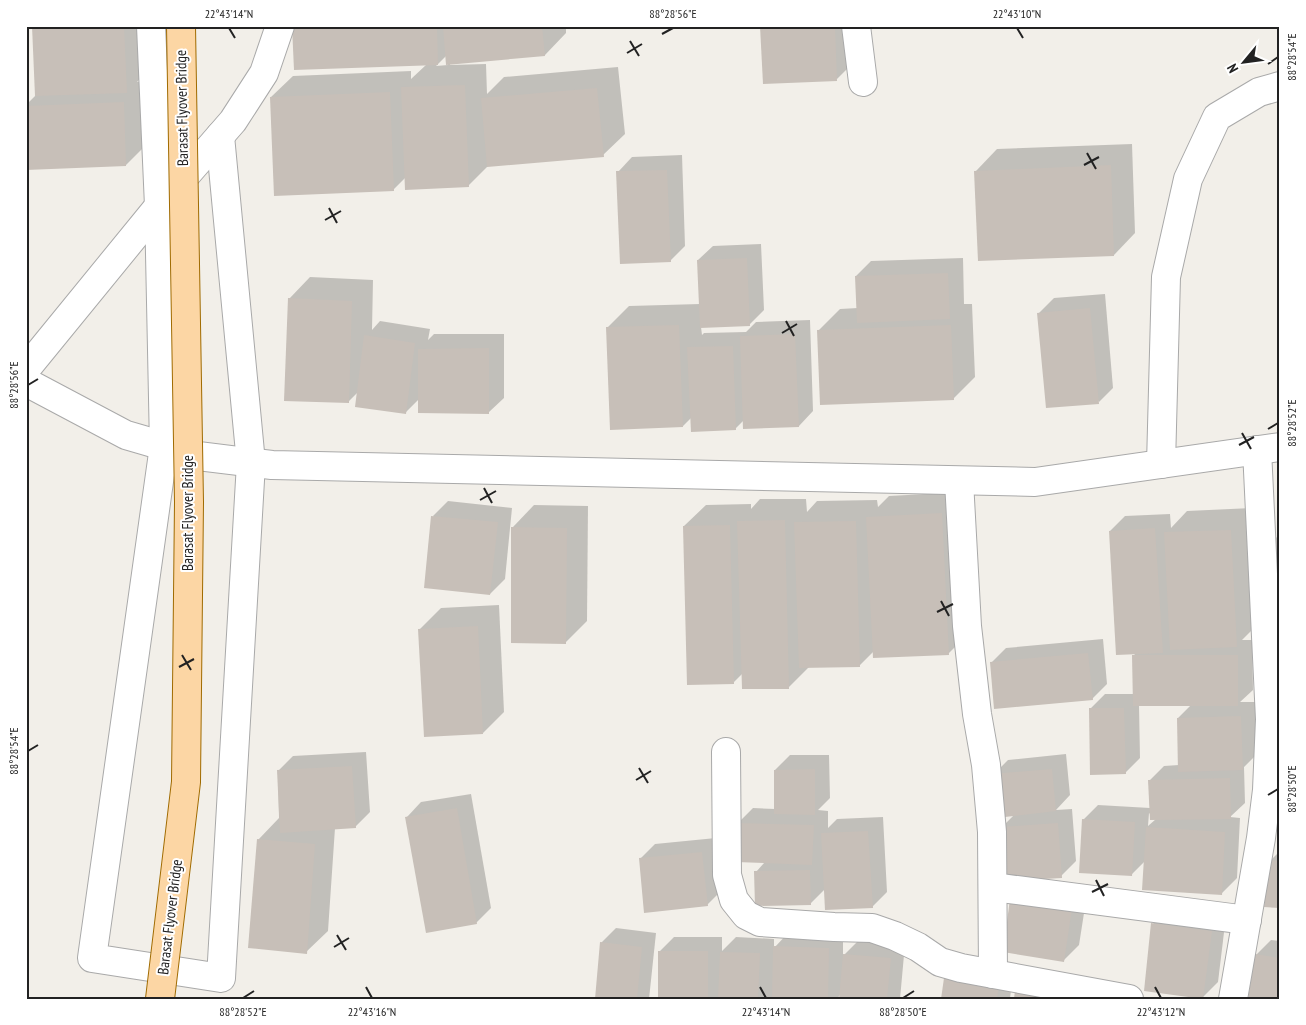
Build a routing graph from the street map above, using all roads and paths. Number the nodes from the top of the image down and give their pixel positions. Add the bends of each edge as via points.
1 (151, 26) edge
2 (181, 26) edge
3 (280, 26) edge
4 (856, 26) edge
5 (862, 82) dead end
6 (1280, 86) edge
7 (220, 136) junction
8 (159, 206) junction
9 (26, 369) edge
10 (26, 382) edge
11 (164, 446) junction
12 (1268, 449) edge
13 (251, 463) junction
14 (1161, 464) junction
15 (959, 481) junction
16 (726, 752) dead end
17 (993, 887) junction
18 (1247, 920) junction
19 (993, 974) junction
20 (160, 999) edge
21 (1129, 999) edge
22 (1233, 999) edge

1 - 8 street
2 - 20 main road, Barasat Flyover Bridge, bridge via 189,502 186,782
3 - 7 street via 264,73
4 - 5 street
6 - 14 street via 1260,92 1217,117 1188,179 1166,277
7 - 8 street
7 - 13 street
8 - 9 street
8 - 11 street
10 - 11 street via 126,435
11 - 13 street via 198,456
11 - 13 street via 92,958 221,978
12 - 14 street
12 - 18 street via 1270,719 1267,790
13 - 15 street
14 - 15 street via 1035,482
15 - 17 street via 967,626 987,775
16 - 19 street via 727,875 734,900 746,915 760,922 872,928 918,946 940,962
17 - 18 street
17 - 19 street
18 - 22 street
19 - 21 street

